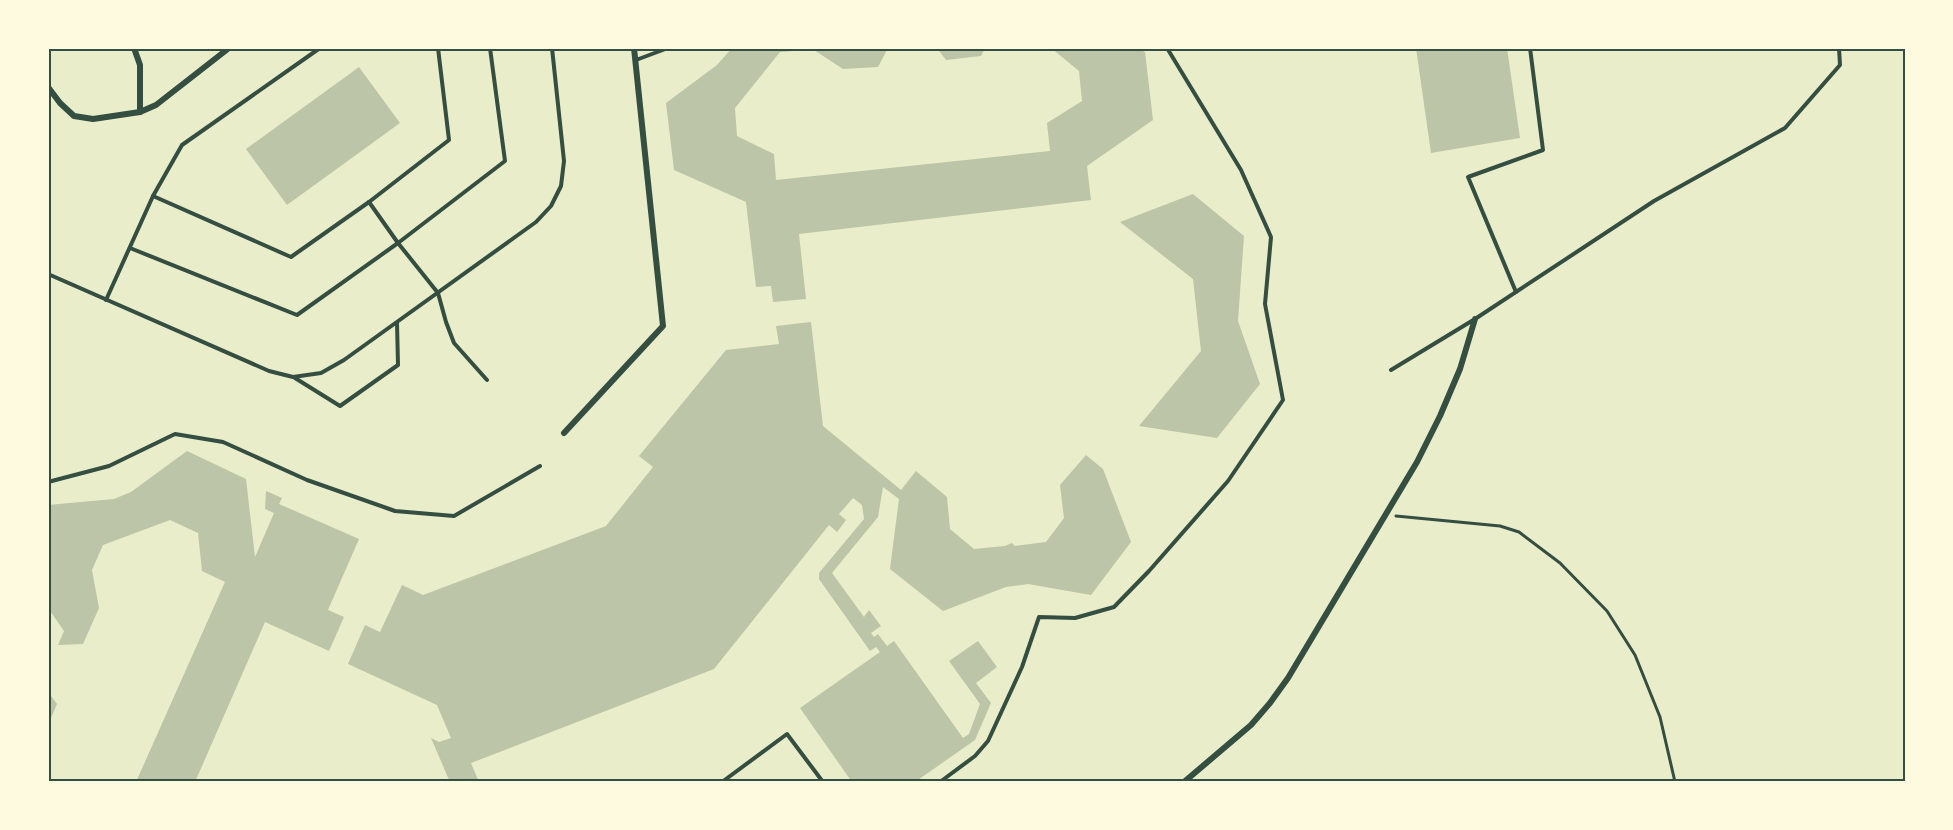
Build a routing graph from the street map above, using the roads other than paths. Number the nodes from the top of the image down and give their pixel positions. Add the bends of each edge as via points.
1 (134, 48) edge
2 (229, 48) edge
3 (320, 48) edge
4 (438, 48) edge
5 (490, 48) edge
6 (552, 48) edge
7 (634, 48) edge
8 (668, 48) edge
9 (1167, 48) edge
10 (1530, 48) edge
11 (1839, 48) edge
12 (635, 60) junction
13 (48, 87) edge
14 (140, 112) junction
15 (153, 196) junction
16 (369, 202) junction
17 (398, 243) junction
18 (130, 248) junction
19 (48, 274) edge
20 (1516, 292) junction
21 (438, 293) junction
22 (106, 300) junction
23 (1475, 319) junction
24 (397, 322) junction
25 (1390, 370) dead end
26 (293, 377) junction
27 (487, 380) dead end
28 (564, 433) dead end
29 (540, 466) dead end
30 (48, 482) edge
31 (722, 782) edge
32 (823, 782) edge
33 (940, 782) edge
34 (1184, 782) edge

1 - 14 street via 140,65
2 - 14 street via 156,105
3 - 15 lane via 182,145
4 - 16 lane via 449,140
5 - 17 lane via 505,161
6 - 21 lane via 564,161 561,186 551,206 536,222
7 - 12 street
8 - 12 lane
9 - 33 lane via 1241,170 1271,237 1265,304 1284,400 1228,481 1114,608 1076,618 1039,618 1022,667 988,741
10 - 20 lane via 1543,150 1468,177
11 - 20 lane via 1840,64 1785,128 1654,201
12 - 28 street via 663,326
13 - 14 street via 74,116 93,119
15 - 16 lane via 291,257
15 - 18 lane
16 - 17 lane
17 - 18 lane via 297,315
17 - 21 lane
18 - 22 lane
19 - 22 lane
20 - 23 lane
21 - 24 lane
21 - 27 lane via 454,343
22 - 26 lane via 269,371
23 - 25 lane
23 - 34 street via 1460,369 1417,462 1288,678 1251,725
24 - 26 lane via 321,373
24 - 26 lane via 398,365 340,406
29 - 30 lane via 454,516 395,511 307,480 223,442 176,434 109,466
31 - 32 lane via 787,734

